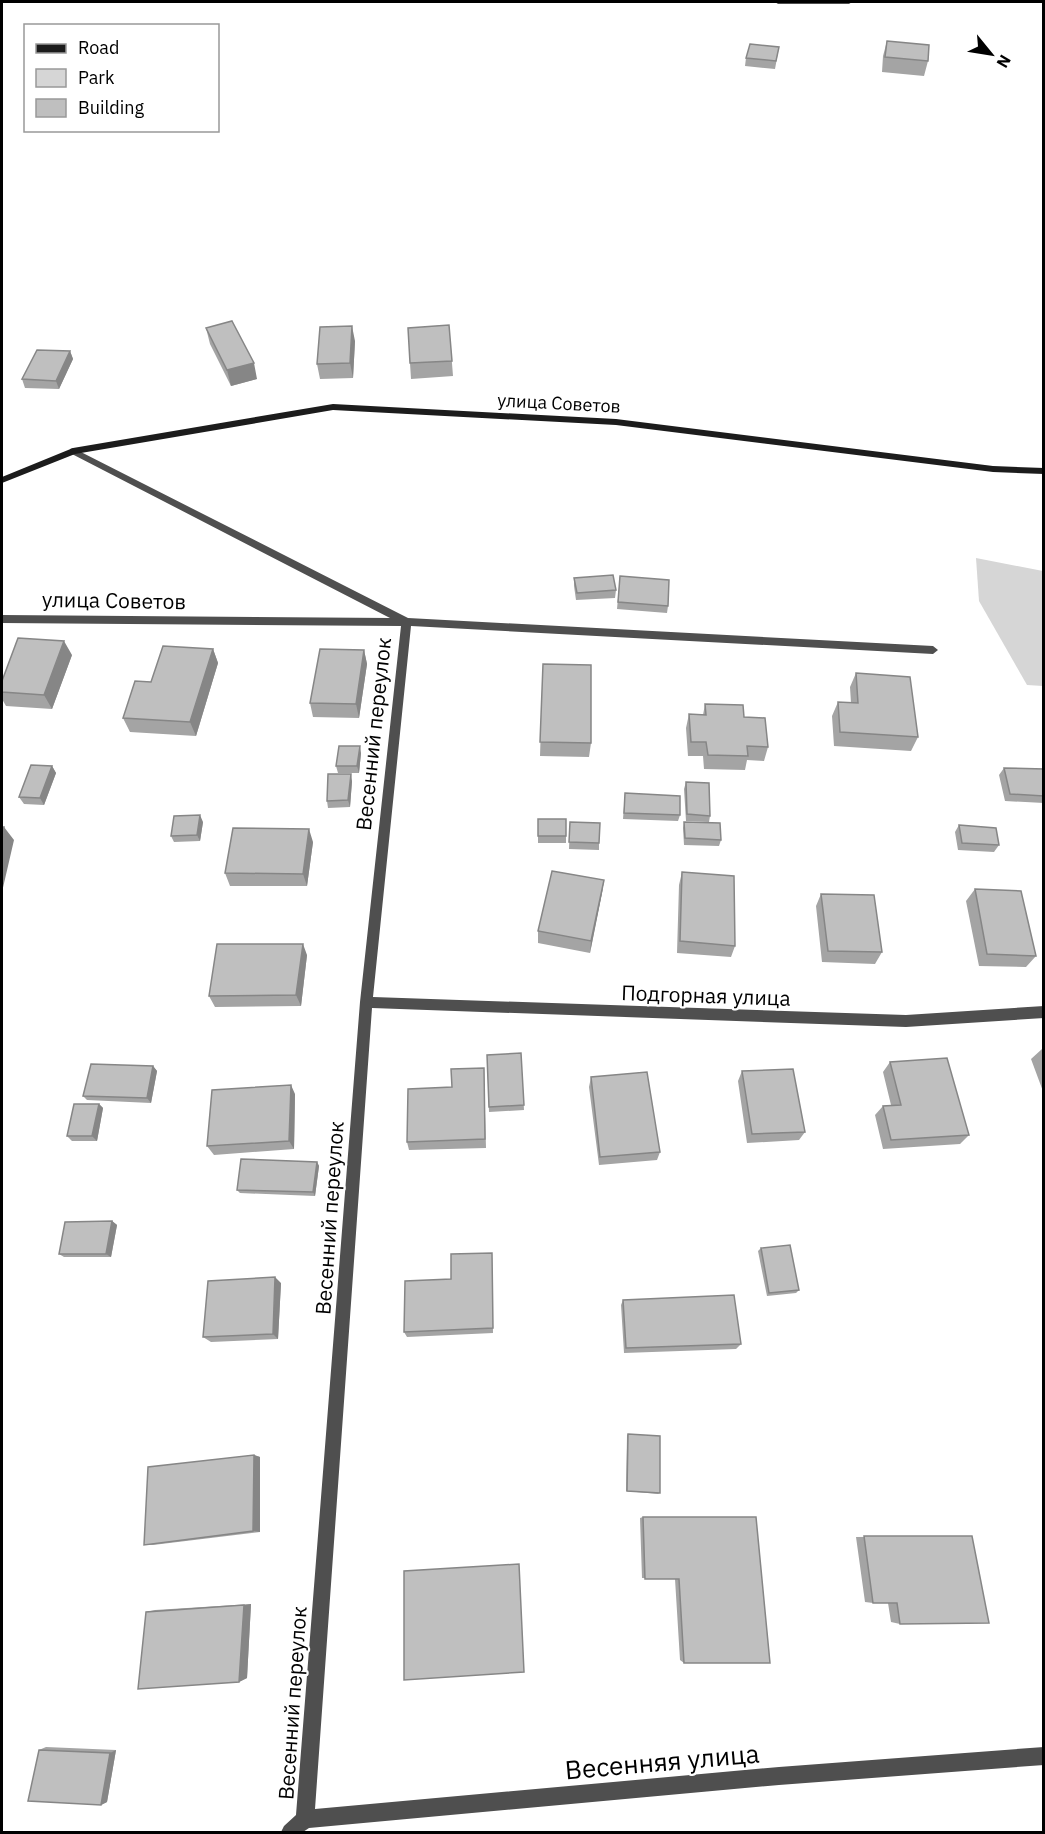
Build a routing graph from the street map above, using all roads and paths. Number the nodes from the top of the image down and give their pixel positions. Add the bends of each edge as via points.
1 (778, 2) edge
2 (849, 2) edge
3 (73, 451) junction
4 (1044, 471) edge
5 (2, 480) edge
6 (2, 619) edge
7 (406, 622) junction
8 (933, 650) dead end
9 (366, 1002) junction
10 (1044, 1012) edge
11 (1044, 1756) edge
12 (304, 1819) junction
13 (290, 1833) edge

1 - 2 street
3 - 4 main road, улица Советов via 333,407 616,422 993,469
3 - 5 main road, улица Советов
3 - 7 street, улица Советов
6 - 7 street, улица Советов
7 - 8 street, улица Советов
7 - 9 street, Весенний переулок
9 - 10 street, Подгорная улица via 906,1022
9 - 12 street, Весенний переулок
11 - 12 street, Весенняя улица
12 - 13 street

